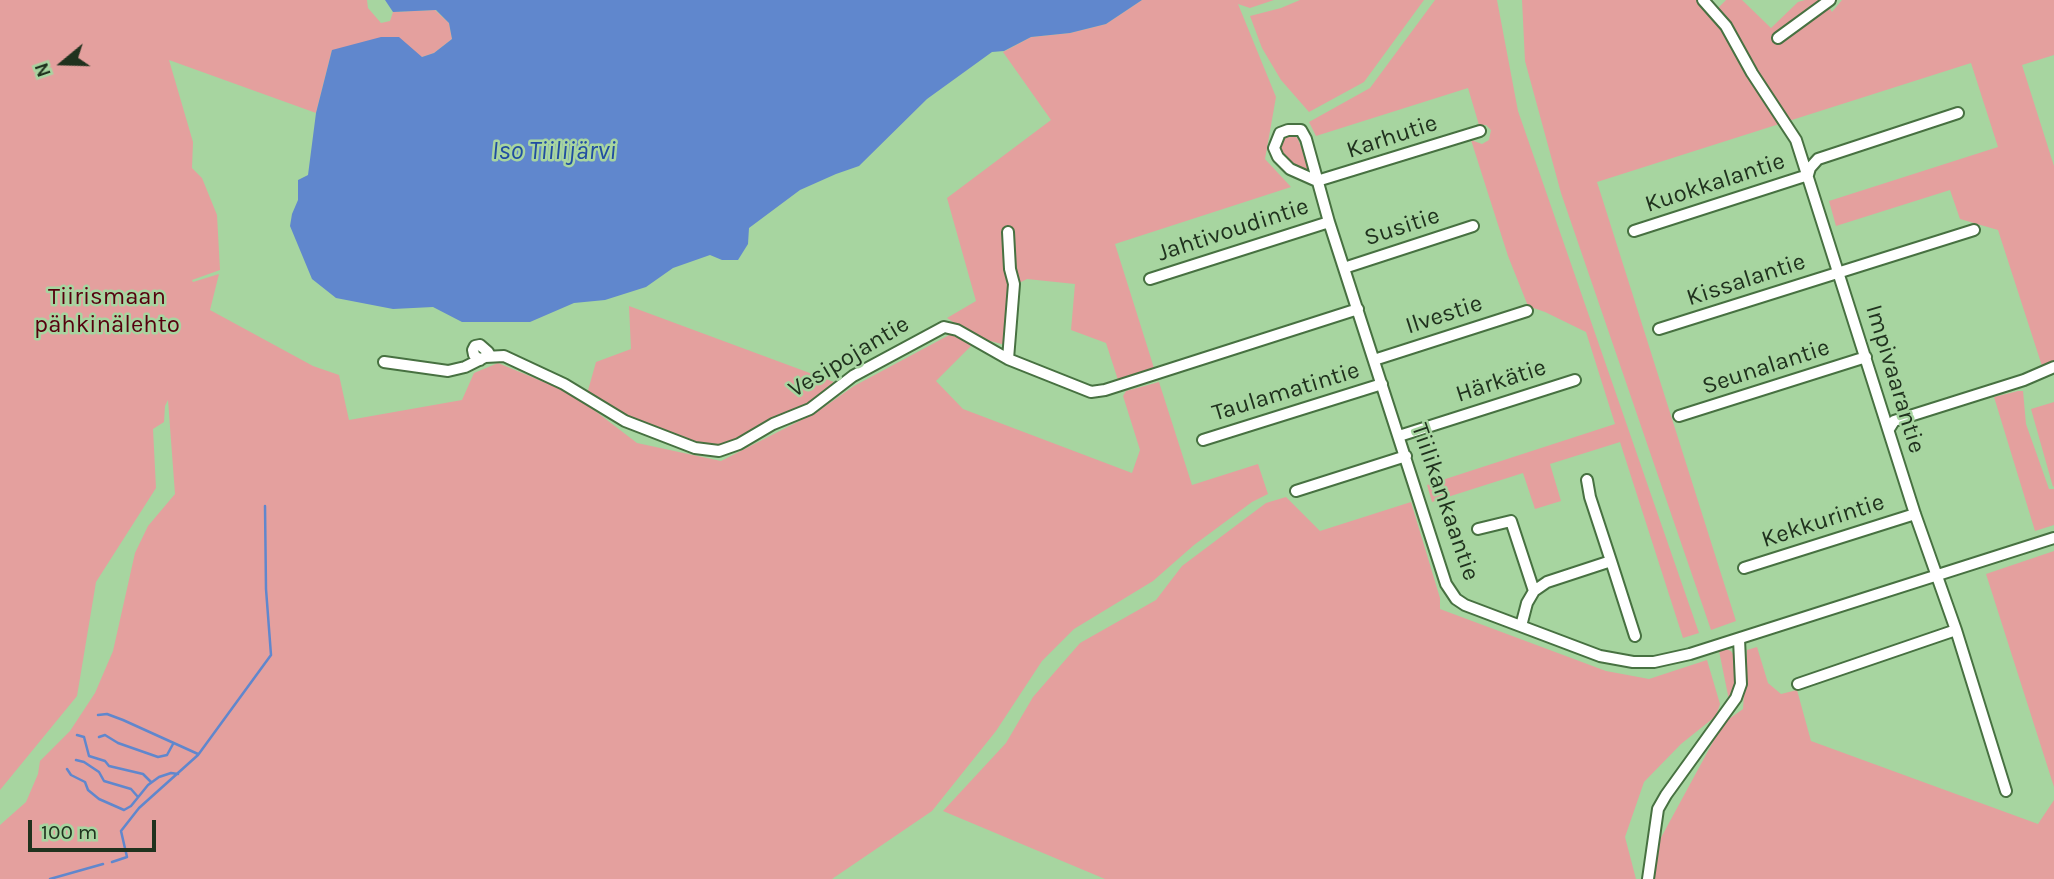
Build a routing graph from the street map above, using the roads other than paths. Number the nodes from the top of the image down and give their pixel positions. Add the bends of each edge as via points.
1 (1703, 0) edge
2 (1830, 0) edge
3 (1778, 38) dead end
4 (1958, 113) dead end
5 (1480, 131) dead end
6 (1808, 175) junction
7 (1317, 181) junction
8 (1329, 222) junction
9 (1473, 226) dead end
10 (1974, 230) dead end
11 (1634, 231) dead end
12 (1008, 232) dead end
13 (1344, 268) junction
14 (1842, 271) junction
15 (1150, 279) dead end
16 (1357, 309) junction
17 (1527, 311) dead end
18 (1659, 330) dead end
19 (1866, 357) junction
20 (1008, 359) junction
21 (1374, 360) junction
22 (384, 362) dead end
23 (2054, 367) edge
24 (1575, 380) dead end
25 (1382, 384) junction
26 (1679, 416) dead end
27 (1889, 429) junction
28 (1399, 436) junction
29 (1203, 440) dead end
30 (1406, 456) junction
31 (1587, 480) dead end
32 (1296, 491) dead end
33 (1915, 514) junction
34 (1478, 529) dead end
35 (2054, 538) edge
36 (1611, 561) junction
37 (1744, 568) dead end
38 (1936, 576) junction
39 (1534, 591) junction
40 (1521, 626) junction
41 (1956, 630) junction
42 (1635, 636) dead end
43 (1739, 639) junction
44 (1798, 684) dead end
45 (2006, 792) dead end
46 (1648, 879) edge

1 - 6 street, Impivaarantie via 1726,26 1789,127
2 - 3 street
4 - 6 street via 1818,159
5 - 7 street, Karhutie
6 - 11 street, Kuokkalantie
6 - 14 street, Impivaarantie
7 - 7 street, Tiilikankaantie via 1301,130 1280,133 1274,148 1278,157 1290,169
7 - 8 street, Tiilikankaantie
8 - 13 street, Tiilikankaantie
8 - 15 street, Jahtivoudintie
9 - 13 street, Susitie
10 - 14 street, Kissalantie
12 - 20 street via 1014,284
13 - 16 street, Tiilikankaantie
14 - 18 street, Kissalantie
14 - 19 street, Impivaarantie
16 - 20 street, Vesipojantie via 1105,390 1081,389
16 - 21 street, Tiilikankaantie
17 - 21 street, Ilvestie
19 - 26 street, Seunalantie
19 - 27 street, Impivaarantie
20 - 22 street, Vesipojantie via 944,327 853,376 810,409 728,448 709,451 625,421 575,390 504,356 448,371
21 - 25 street, Tiilikankaantie
23 - 27 street via 1894,421
24 - 28 street, Härkätie
25 - 28 street, Tiilikankaantie
25 - 29 street, Taulamatintie
27 - 33 street, Impivaarantie
28 - 30 street, Tiilikankaantie
30 - 32 street
30 - 40 street, Tiilikankaantie via 1446,584 1465,606
31 - 36 street
33 - 37 street, Kekkurintie
33 - 38 street, Impivaarantie
34 - 39 street via 1511,521
35 - 38 street, Tiilikankaantie
36 - 39 street via 1547,582
36 - 42 street
38 - 41 street, Impivaarantie
38 - 43 street, Tiilikankaantie
39 - 40 street
40 - 43 street, Tiilikankaantie via 1600,656 1633,662 1674,658
41 - 44 street
41 - 45 street, Impivaarantie
43 - 46 street via 1741,684 1736,698 1658,810

